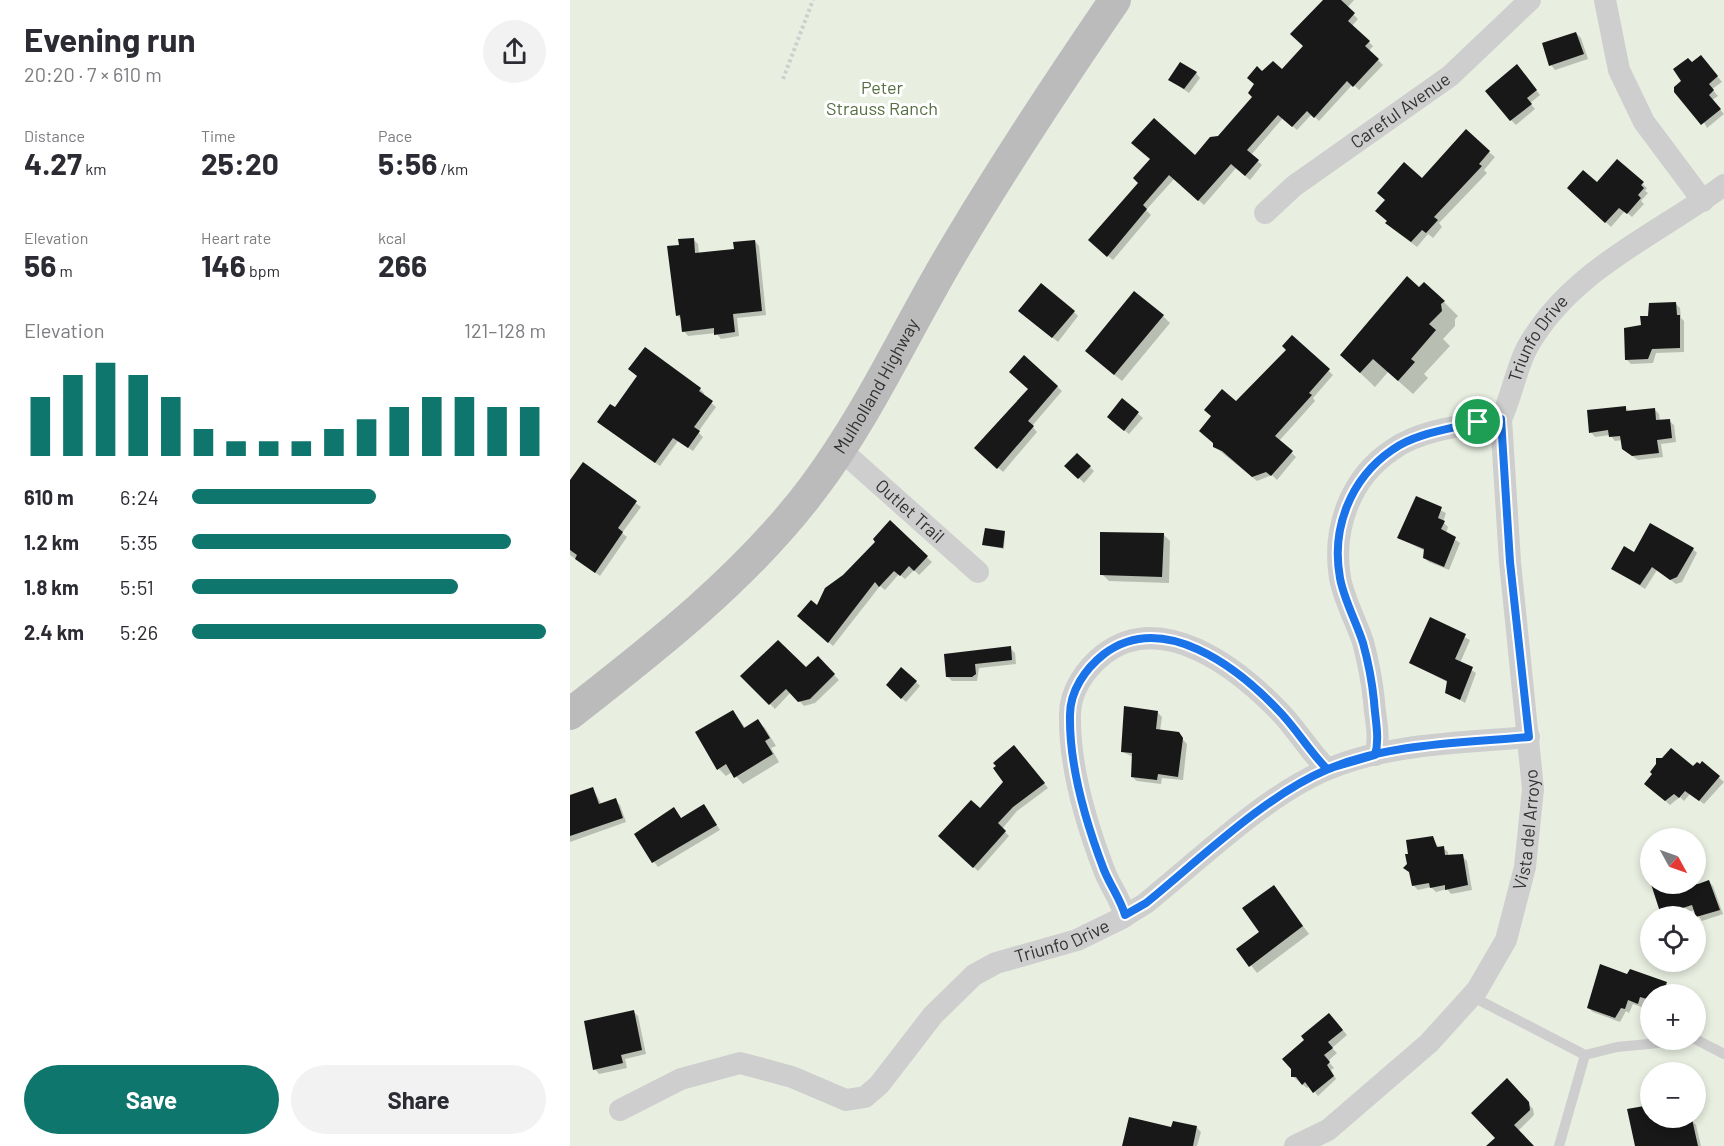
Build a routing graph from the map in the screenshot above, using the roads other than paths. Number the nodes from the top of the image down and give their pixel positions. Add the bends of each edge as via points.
1 (1115, 0) edge
2 (1530, 0) edge
3 (1605, 0) edge
4 (1724, 185) edge
5 (1703, 201) junction
6 (1264, 213) dead end
7 (1501, 419) junction
8 (841, 450) junction
9 (978, 572) dead end
10 (570, 714) edge
11 (1529, 737) junction
12 (1375, 755) junction
13 (1327, 769) junction
14 (1125, 915) junction
15 (1471, 996) junction
16 (1640, 1045) edge
17 (1706, 1045) edge
18 (1724, 1054) edge
19 (1585, 1056) junction
20 (620, 1110) dead end
21 (1295, 1146) edge
22 (1559, 1146) edge

1 - 8 main road, Mulholland Highway via 958,241
2 - 6 street, Careful Avenue via 1450,76 1294,186
3 - 5 street via 1619,70 1644,122
4 - 5 street, Triunfo Drive
5 - 7 street, Triunfo Drive via 1593,271 1557,304 1527,347
7 - 11 street, Vista del Arroyo via 1510,562
7 - 12 street via 1423,436 1392,449 1349,497 1337,542 1340,579 1372,681 1379,744
8 - 9 street, Outlet Trail
8 - 10 main road, Mulholland Highway via 760,550 693,612
11 - 12 street
11 - 15 street, Vista del Arroyo via 1533,789 1525,867 1506,940
12 - 13 street
13 - 14 street via 1268,805 1146,903
13 - 14 street, Triunfo Drive via 1277,709 1222,663 1183,642 1155,637 1116,645 1094,663 1076,688 1070,714 1075,767 1094,844
14 - 20 street, Triunfo Drive via 1077,940 996,963 975,975 933,1015 879,1085 865,1096 846,1100 781,1074 740,1063 681,1079
15 - 19 lane
15 - 21 street, Vista del Arroyo via 1429,1043 1359,1106 1328,1130
16 - 19 lane
17 - 18 lane
19 - 22 lane

